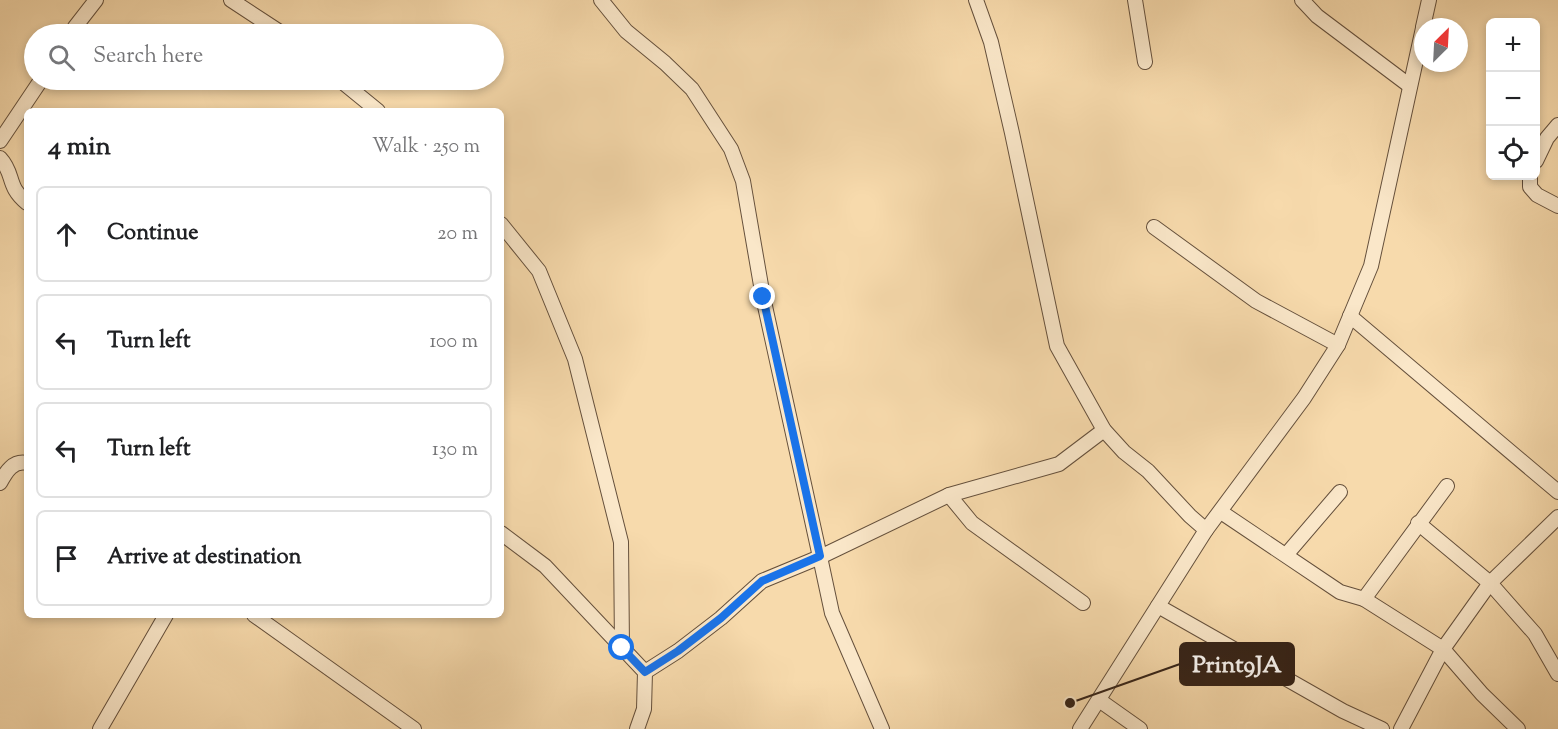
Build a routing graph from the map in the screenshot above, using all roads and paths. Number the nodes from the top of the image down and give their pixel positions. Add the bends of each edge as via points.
1 (96, 0) edge
2 (231, 0) edge
3 (601, 0) edge
4 (976, 0) edge
5 (1136, 0) edge
6 (1302, 0) edge
7 (1429, 0) edge
8 (1425, 18) edge
9 (77, 24) edge
10 (268, 24) edge
11 (1145, 62) dead end
12 (1414, 68) edge
13 (1410, 86) junction
14 (34, 90) edge
15 (352, 90) edge
16 (374, 108) edge
17 (1558, 124) edge
18 (0, 141) edge
19 (1540, 153) edge
20 (0, 158) edge
21 (1530, 180) edge
22 (24, 201) edge
23 (1558, 206) edge
24 (504, 228) edge
25 (1154, 228) dead end
26 (1350, 316) junction
27 (1338, 345) junction
28 (1104, 430) junction
29 (24, 462) edge
30 (0, 483) edge
31 (1447, 486) dead end
32 (1340, 492) dead end
33 (1558, 492) edge
34 (949, 495) junction
35 (1221, 512) junction
36 (1558, 517) edge
37 (1418, 523) junction
38 (1206, 530) junction
39 (504, 535) edge
40 (1286, 555) junction
41 (820, 556) junction
42 (1490, 583) junction
43 (1364, 599) junction
44 (1083, 603) dead end
45 (1158, 606) junction
46 (163, 618) edge
47 (258, 618) edge
48 (622, 648) junction
49 (1443, 650) junction
50 (645, 672) junction
51 (1558, 674) edge
52 (1099, 700) junction
53 (1511, 726) edge
54 (100, 729) edge
55 (414, 729) edge
56 (637, 729) edge
57 (882, 729) edge
58 (1080, 729) edge
59 (1140, 729) edge
60 (1382, 729) edge
61 (1401, 729) edge

1 - 9 street
2 - 10 street
3 - 41 street via 626,31 692,89 731,149 743,181 763,297
4 - 28 street via 1007,110 1058,346
5 - 11 street
6 - 13 street via 1317,16
7 - 8 street
12 - 13 street
13 - 26 street via 1371,266
14 - 18 street
15 - 16 street
17 - 19 street
20 - 22 street via 7,166 12,187
21 - 23 street via 1537,195
24 - 48 street via 539,271 575,359 621,542
25 - 27 street via 1256,302
26 - 27 street
26 - 33 street
27 - 35 street
28 - 34 street via 1059,464
28 - 38 street
29 - 30 street via 12,466
31 - 37 street
32 - 40 street
34 - 41 street
34 - 44 street via 972,523
35 - 38 street
35 - 40 street
36 - 42 street
37 - 42 street
37 - 43 street
38 - 45 street
39 - 48 street via 545,566
40 - 43 street via 1340,592
41 - 50 street via 762,581 721,618
41 - 57 street via 832,613
42 - 49 street
42 - 51 street via 1535,634
43 - 49 street
45 - 52 street
45 - 60 street via 1237,653
46 - 54 street
47 - 55 street
48 - 50 street
49 - 53 street
49 - 61 street
50 - 56 street via 644,709
52 - 58 street
52 - 59 street

